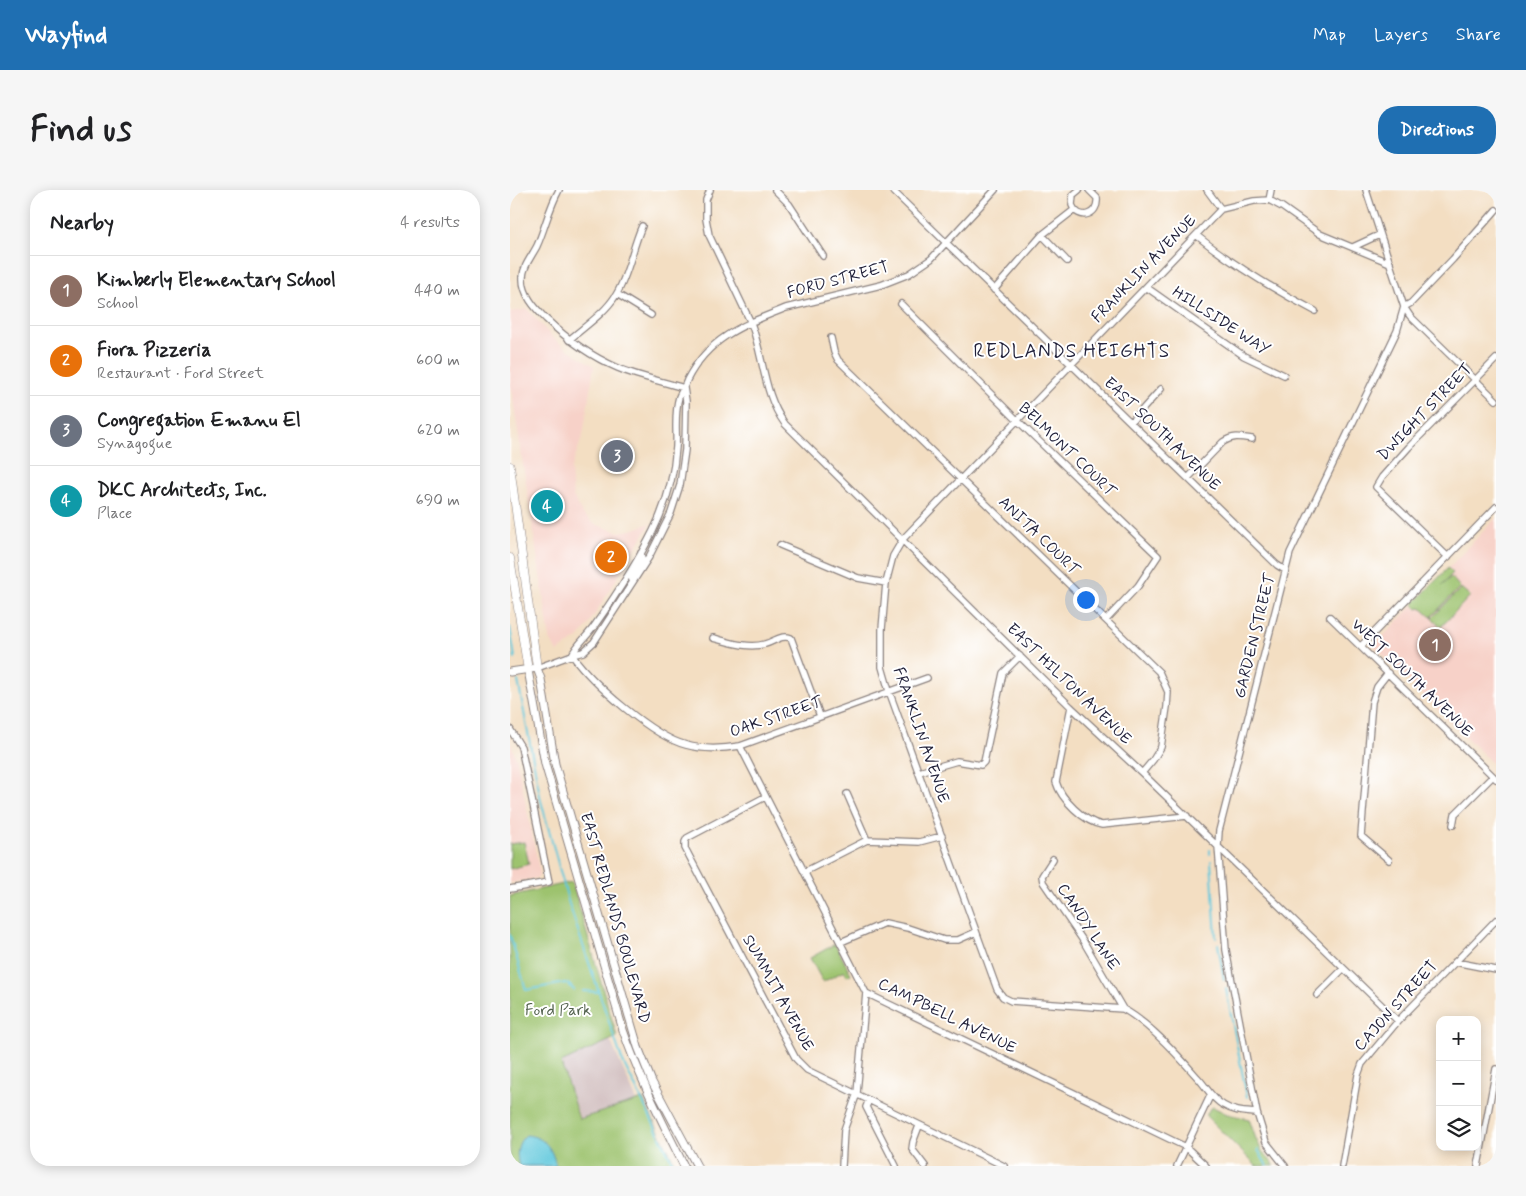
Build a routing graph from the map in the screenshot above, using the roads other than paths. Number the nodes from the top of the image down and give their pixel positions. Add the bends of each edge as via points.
1 (559, 190) edge
2 (710, 190) edge
3 (775, 190) edge
4 (892, 190) edge
5 (995, 190) edge
6 (1079, 190) edge
7 (1090, 190) edge
8 (1207, 190) edge
9 (1271, 190) edge
10 (1366, 190) edge
11 (1269, 200) junction
12 (1074, 210) junction
13 (1221, 210) junction
14 (1496, 210) edge
15 (642, 226) dead end
16 (1196, 234) junction
17 (1380, 234) junction
18 (1042, 235) junction
19 (946, 244) junction
20 (1353, 247) junction
21 (823, 256) dead end
22 (1067, 261) dead end
23 (1390, 263) junction
24 (1146, 287) junction
25 (994, 290) junction
26 (617, 294) junction
27 (901, 304) dead end
28 (1404, 307) junction
29 (1315, 311) dead end
30 (651, 315) dead end
31 (751, 323) junction
32 (831, 338) dead end
33 (569, 340) junction
34 (1496, 358) edge
35 (1072, 365) junction
36 (1284, 375) dead end
37 (1476, 380) junction
38 (684, 388) junction
39 (1162, 390) dead end
40 (1496, 400) edge
41 (1017, 420) junction
42 (1131, 422) junction
43 (1252, 439) dead end
44 (510, 466) edge
45 (1188, 478) junction
46 (960, 479) junction
47 (1496, 507) edge
48 (903, 539) junction
49 (780, 545) dead end
50 (640, 553) junction
51 (1448, 557) junction
52 (510, 558) edge
53 (1285, 570) junction
54 (632, 582) junction
55 (886, 584) junction
56 (1330, 617) dead end
57 (1106, 620) junction
58 (713, 638) dead end
59 (1361, 646) junction
60 (572, 655) junction
61 (1020, 656) junction
62 (538, 668) junction
63 (528, 670) junction
64 (510, 672) edge
65 (1388, 673) junction
66 (927, 678) dead end
67 (890, 691) junction
68 (1071, 707) junction
69 (820, 716) junction
70 (510, 729) edge
71 (740, 746) junction
72 (919, 772) junction
73 (1142, 773) junction
74 (1494, 777) edge
75 (846, 794) dead end
76 (765, 797) junction
77 (1187, 816) junction
78 (1452, 825) dead end
79 (942, 836) junction
80 (867, 840) junction
81 (1218, 846) junction
82 (1053, 859) dead end
83 (1389, 860) dead end
84 (804, 872) junction
85 (510, 890) edge
86 (1496, 920) edge
87 (976, 932) junction
88 (841, 942) junction
89 (1455, 962) junction
90 (1344, 969) junction
91 (1496, 970) edge
92 (866, 993) junction
93 (1317, 995) dead end
94 (1123, 1009) junction
95 (1398, 1021) junction
96 (1496, 1069) edge
97 (857, 1093) junction
98 (1211, 1094) junction
99 (869, 1100) junction
100 (1257, 1113) junction
101 (919, 1126) junction
102 (1186, 1147) junction
103 (684, 1166) edge
104 (697, 1166) edge
105 (842, 1166) edge
106 (896, 1166) edge
107 (925, 1166) edge
108 (1004, 1166) edge
109 (1177, 1166) edge
110 (1206, 1166) edge
111 (1284, 1166) edge
112 (1340, 1166) edge
113 (1478, 1166) edge

1 - 33 street via 523,280 526,295 533,305
2 - 31 street, EAST HILTON AVENUE via 706,200 709,235
3 - 21 street via 789,204
4 - 19 street, EAST SOUTH AVENUE
5 - 19 street, FORD STREET
6 - 12 street via 1072,198
7 - 12 street via 1097,198 1095,210 1081,215
8 - 13 street
9 - 11 street
10 - 17 street
11 - 13 street, FRANKLIN AVENUE
11 - 20 street via 1320,234
12 - 18 street
13 - 16 street, FRANKLIN AVENUE
14 - 28 street via 1453,259
15 - 26 street
16 - 24 street, FRANKLIN AVENUE
16 - 29 street via 1266,285
17 - 20 street
17 - 23 street
18 - 22 street
18 - 25 street
19 - 25 street, EAST SOUTH AVENUE
19 - 31 street, FORD STREET via 922,266 894,281 786,308
20 - 23 street
23 - 28 street
24 - 35 street, FRANKLIN AVENUE
24 - 36 street, HILLSIDE WAY via 1244,356
25 - 35 street, EAST SOUTH AVENUE
26 - 30 street
26 - 33 street
27 - 41 street, BELMONT COURT
28 - 37 street
28 - 53 street, GARDEN STREET via 1397,331 1294,544
31 - 38 street, FORD STREET via 726,334 712,346 693,369
31 - 48 street, EAST HILTON AVENUE via 768,394 785,424
32 - 46 street, ANITA COURT via 838,360
33 - 38 street via 620,369
34 - 37 street, DWIGHT STREET
35 - 41 street, FRANKLIN AVENUE
35 - 42 street, EAST SOUTH AVENUE
37 - 40 street
37 - 51 street, DWIGHT STREET via 1409,447 1376,487
38 - 50 street, FORD STREET via 679,397 671,482 662,511
38 - 54 street, FORD STREET via 685,450 680,484 661,535
39 - 42 street
41 - 46 street, FRANKLIN AVENUE
41 - 57 street, BELMONT COURT via 1158,556 1138,586
42 - 45 street, EAST SOUTH AVENUE
43 - 45 street via 1229,438
44 - 62 highway
45 - 53 street, EAST SOUTH AVENUE via 1277,566
46 - 48 street, FRANKLIN AVENUE
46 - 57 street, ANITA COURT
47 - 51 street
48 - 55 street, FRANKLIN AVENUE via 893,556
48 - 61 street, EAST HILTON AVENUE
49 - 55 street via 858,578
50 - 54 street via 642,559 631,575
50 - 60 street, FORD STREET via 596,625
51 - 59 street
52 - 63 highway
53 - 81 street, GARDEN STREET via 1219,831
54 - 60 street, FORD STREET via 594,642 583,652
55 - 67 street, FRANKLIN AVENUE via 882,666
56 - 59 street, WEST SOUTH AVENUE
57 - 73 street, ANITA COURT via 1159,672 1168,692 1160,747
58 - 69 street via 748,646 765,644 783,636 791,638
59 - 65 street, WEST SOUTH AVENUE
60 - 62 street, FORD STREET
60 - 71 street, OAK STREET via 596,683 669,739 701,748
61 - 68 street, EAST HILTON AVENUE
61 - 72 street via 1003,673 984,762 976,765 957,760
62 - 63 main road, FORD STREET
62 - 104 main road, EAST REDLANDS BOULEVARD via 555,764 638,1047 652,1082
63 - 64 main road, FORD STREET
63 - 103 main road, EAST REDLANDS BOULEVARD via 545,764 623,1030 632,1058
65 - 74 street, WEST SOUTH AVENUE
65 - 83 street via 1377,687 1372,702 1361,836
66 - 67 street, OAK STREET
67 - 69 street, OAK STREET
67 - 72 street, FRANKLIN AVENUE
68 - 73 street, EAST HILTON AVENUE
68 - 77 street via 1056,782 1062,796 1083,816 1102,825
69 - 71 street, OAK STREET
70 - 85 street via 521,746 548,882
71 - 76 street, CAMPBELL AVENUE
72 - 79 street, FRANKLIN AVENUE
73 - 77 street, EAST HILTON AVENUE
74 - 78 street via 1455,814
75 - 80 street
76 - 84 street, CAMPBELL AVENUE
76 - 97 street, SUMMIT AVENUE via 687,838 685,848 796,1059 806,1070
77 - 81 street, EAST HILTON AVENUE
79 - 80 street via 919,842
79 - 87 street, FRANKLIN AVENUE
80 - 84 street
81 - 90 street, EAST HILTON AVENUE
81 - 100 street, GARDEN STREET via 1226,950
82 - 94 street, CANDY LANE via 1042,876 1043,882 1082,939
84 - 88 street, CAMPBELL AVENUE
86 - 89 street, CAJON STREET
87 - 88 street via 958,940 944,940 885,923
87 - 94 street, FRANKLIN AVENUE via 1002,997 1011,1001
88 - 92 street, CAMPBELL AVENUE
89 - 91 street
89 - 95 street, CAJON STREET
90 - 93 street
90 - 95 street, EAST HILTON AVENUE
92 - 97 street
92 - 102 street, CAMPBELL AVENUE
94 - 98 street, FRANKLIN AVENUE via 1148,1026
95 - 112 street, CAJON STREET via 1362,1064
96 - 113 street
97 - 99 street, SUMMIT AVENUE
97 - 105 street via 844,1130
98 - 100 street, FRANKLIN AVENUE via 1234,1110
98 - 102 street
99 - 101 street, SUMMIT AVENUE
99 - 106 street via 866,1107
100 - 111 street via 1266,1142
101 - 107 street via 912,1149
101 - 108 street, SUMMIT AVENUE
102 - 109 street
102 - 110 street, CAMPBELL AVENUE

